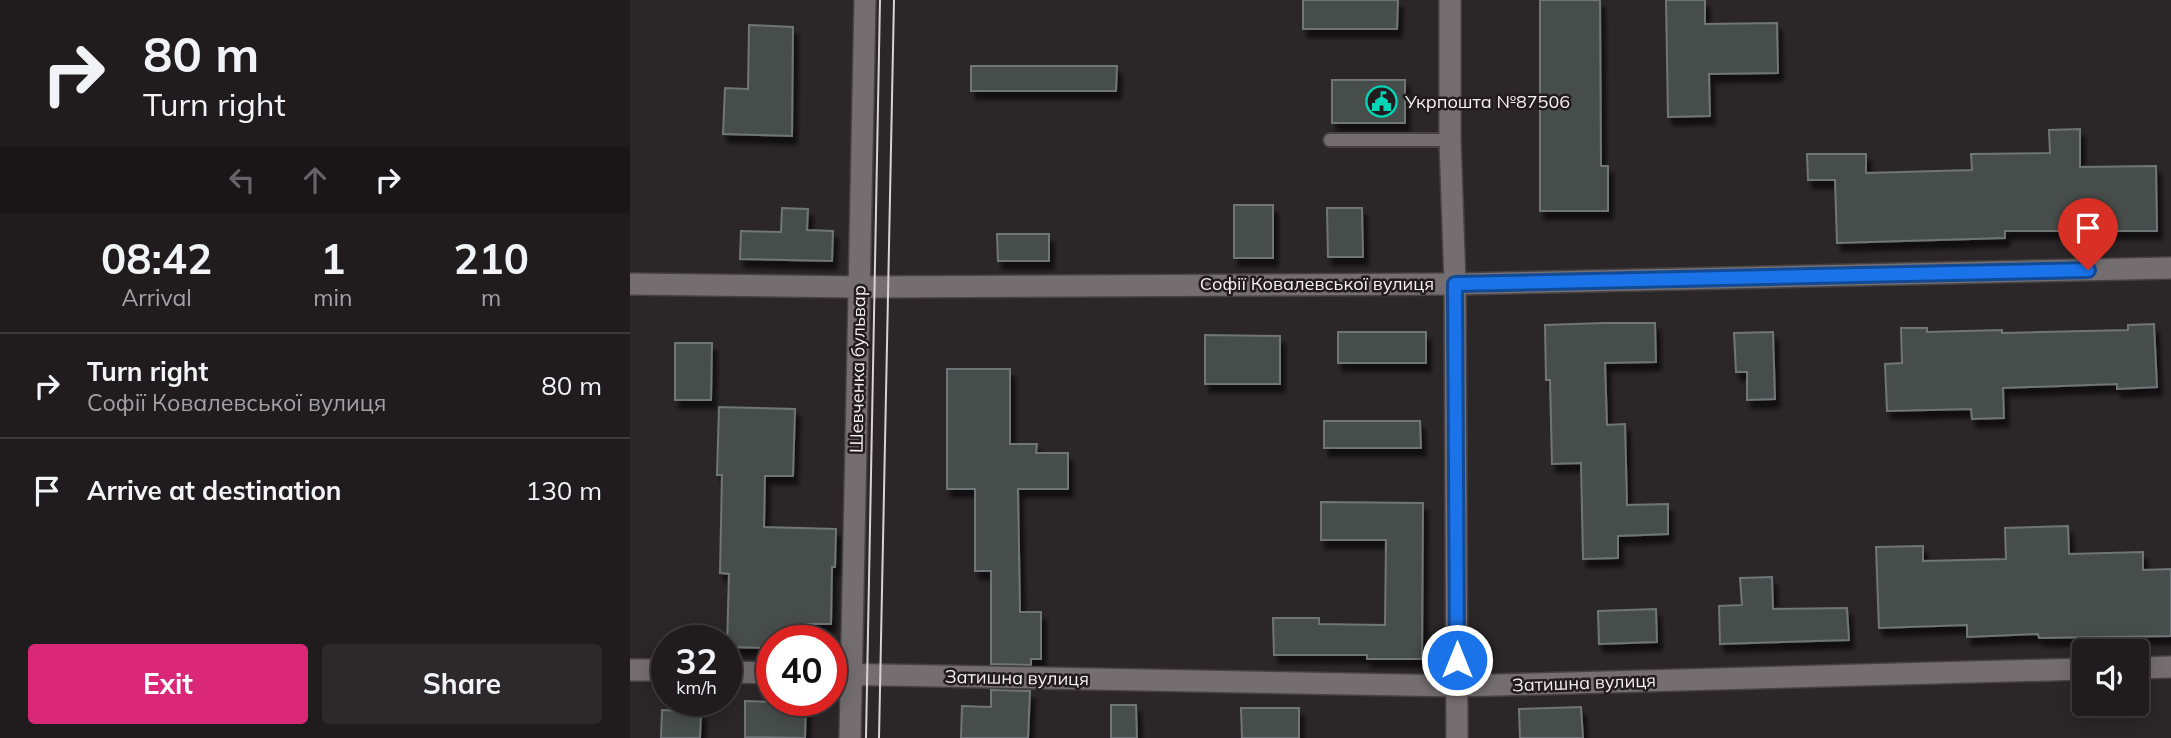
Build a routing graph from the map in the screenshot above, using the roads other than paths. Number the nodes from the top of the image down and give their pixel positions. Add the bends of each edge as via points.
1 (865, 0) edge
2 (1450, 0) edge
3 (1330, 140) dead end
4 (1450, 140) junction
5 (2171, 268) edge
6 (630, 284) edge
7 (1455, 284) junction
8 (859, 287) junction
9 (843, 625) edge
10 (2171, 667) edge
11 (2149, 668) edge
12 (2072, 669) edge
13 (630, 670) edge
14 (651, 670) edge
15 (847, 674) edge
16 (1458, 687) junction
17 (847, 716) edge
18 (850, 738) edge
19 (1457, 738) edge

1 - 8 street, Шевченка бульвар
2 - 4 street
3 - 4 lane
4 - 7 street
5 - 7 street, Софії Ковалевської вулиця
6 - 8 street, Софії Ковалевської вулиця
7 - 8 street, Софії Ковалевської вулиця
7 - 16 street
8 - 9 street, Шевченка бульвар
10 - 11 street
12 - 16 street, Затишна вулиця
13 - 14 street
15 - 16 street, Затишна вулиця
16 - 19 street
17 - 18 street, Шевченка бульвар

